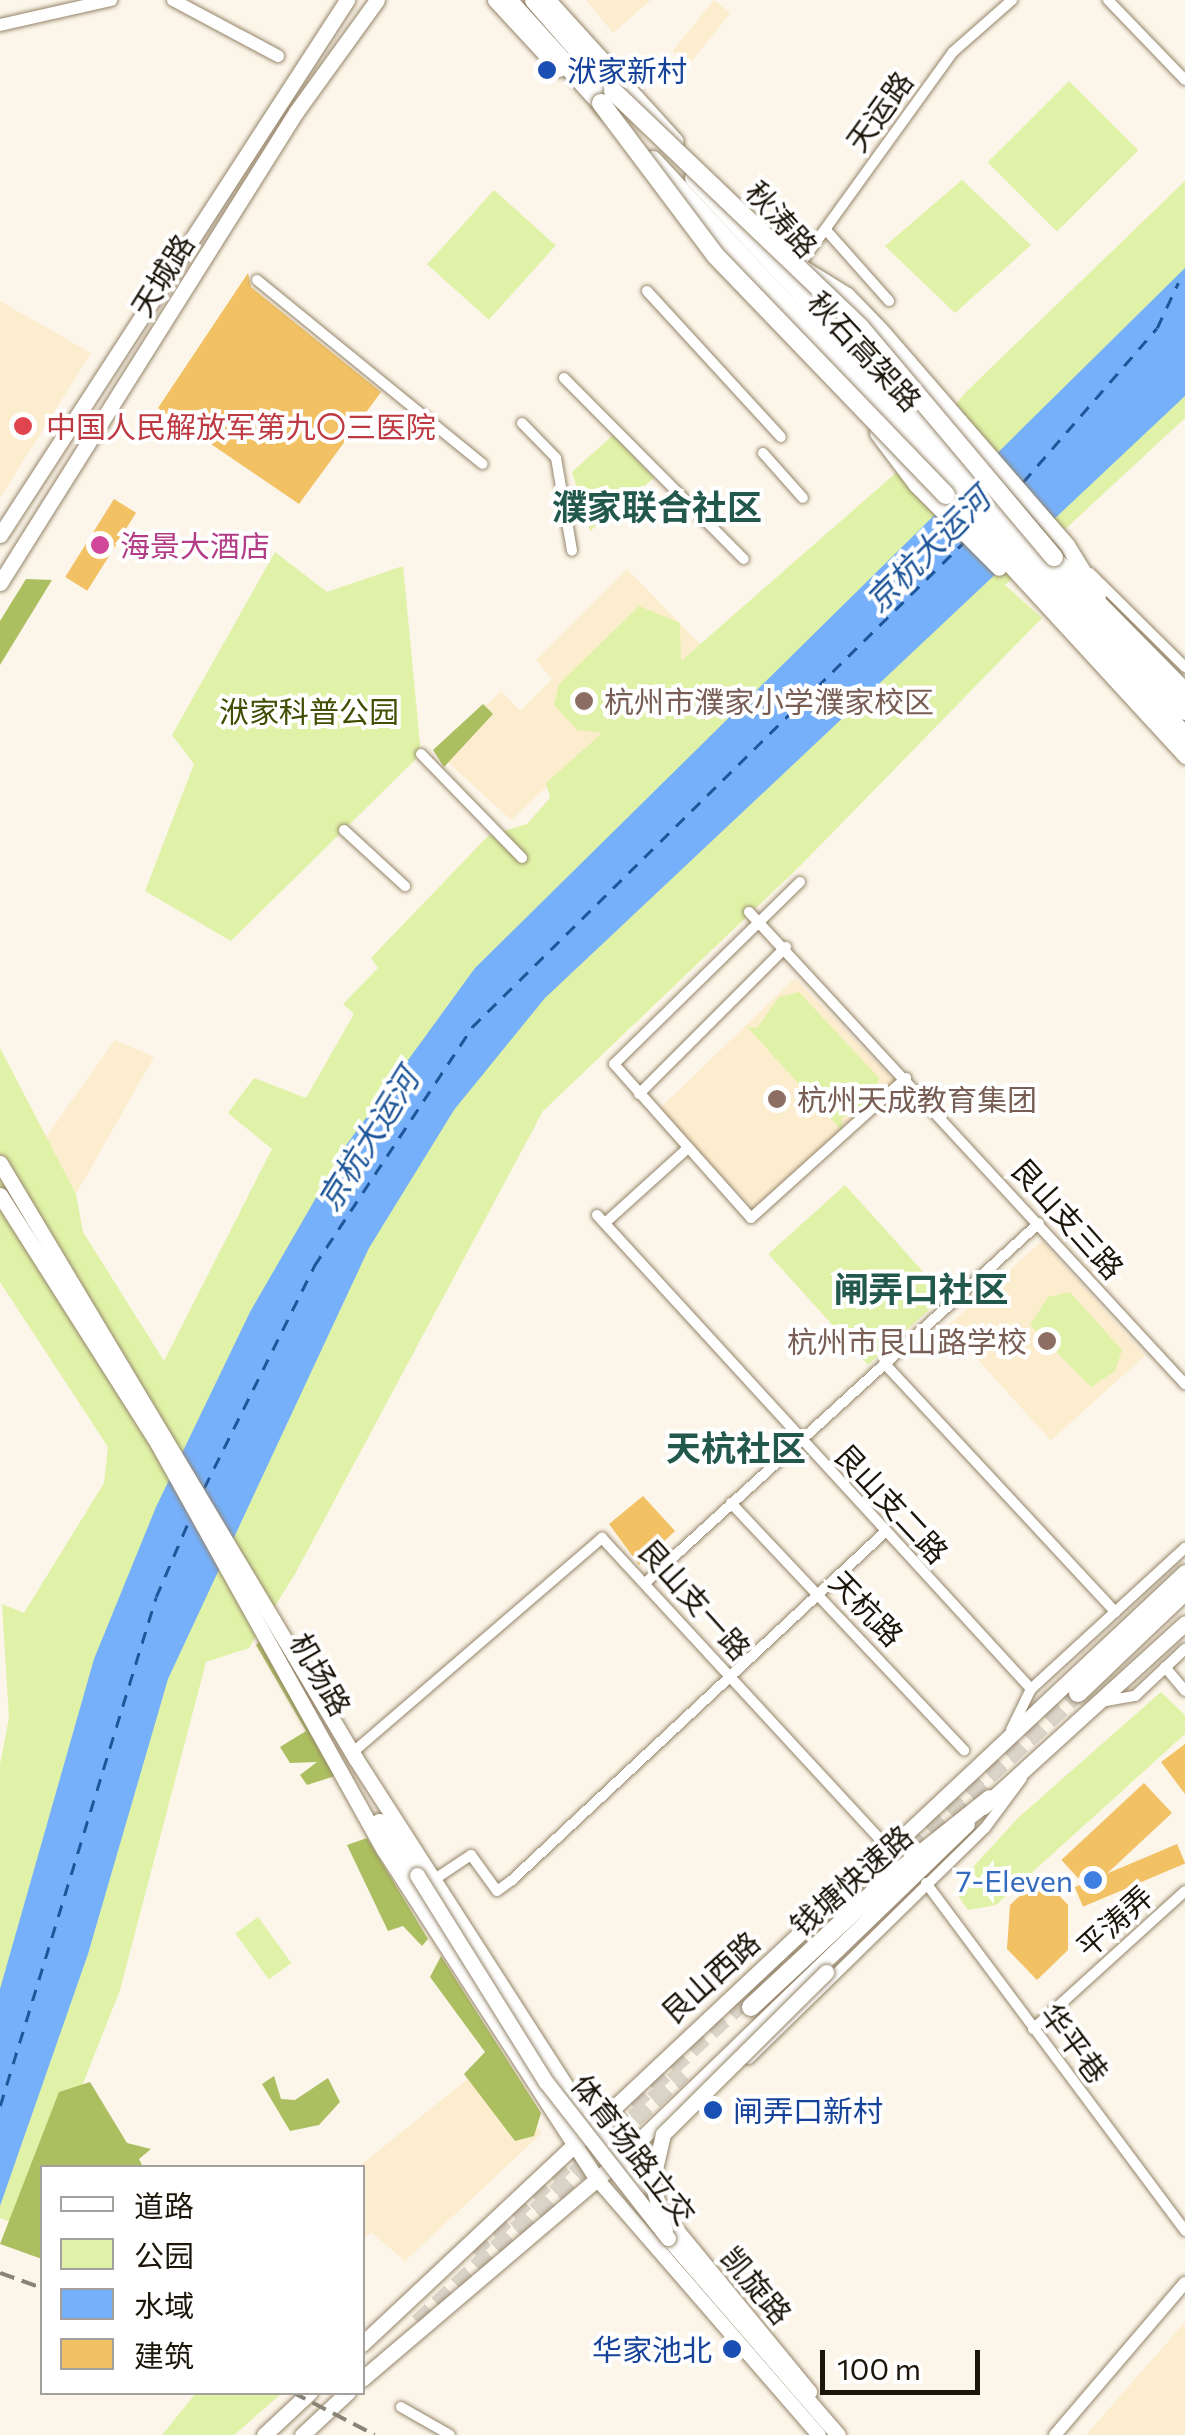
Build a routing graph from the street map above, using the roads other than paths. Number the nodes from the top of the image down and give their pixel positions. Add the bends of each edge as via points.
1 (111, 0) edge
2 (174, 0) edge
3 (346, 0) edge
4 (377, 0) edge
5 (495, 0) edge
6 (508, 0) edge
7 (534, 0) edge
8 (548, 0) edge
9 (1012, 0) edge
10 (1108, 0) edge
11 (0, 24) edge
12 (278, 56) dead end
13 (1185, 80) edge
14 (607, 97) junction
15 (826, 230) junction
16 (776, 255) junction
17 (800, 264) junction
18 (257, 280) dead end
19 (647, 291) dead end
20 (890, 301) dead end
21 (564, 378) dead end
22 (522, 423) dead end
23 (782, 437) dead end
24 (763, 453) dead end
25 (907, 462) junction
26 (483, 464) dead end
27 (946, 495) junction
28 (804, 498) dead end
29 (0, 534) edge
30 (572, 551) dead end
31 (1054, 557) junction
32 (744, 559) dead end
33 (1079, 568) junction
34 (0, 583) edge
35 (1034, 593) junction
36 (1185, 668) edge
37 (1185, 690) edge
38 (1185, 711) edge
39 (1182, 748) edge
40 (421, 754) dead end
41 (344, 830) dead end
42 (522, 858) dead end
43 (800, 882) dead end
44 (405, 886) dead end
45 (750, 912) dead end
46 (759, 920) junction
47 (786, 947) junction
48 (906, 1078) junction
49 (639, 1094) junction
50 (688, 1148) junction
51 (0, 1163) edge
52 (0, 1195) edge
53 (1039, 1222) junction
54 (884, 1363) junction
55 (1185, 1384) edge
56 (160, 1434) junction
57 (799, 1439) junction
58 (730, 1503) junction
59 (885, 1532) junction
60 (1185, 1548) edge
61 (1185, 1572) edge
62 (646, 1582) junction
63 (246, 1584) junction
64 (1185, 1591) edge
65 (820, 1594) junction
66 (1116, 1612) junction
67 (1185, 1623) edge
68 (1185, 1649) edge
69 (1166, 1667) junction
70 (732, 1676) junction
71 (1031, 1690) junction
72 (1185, 1691) edge
73 (1078, 1692) tunnel mouth
74 (1099, 1702) junction
75 (1007, 1738) junction
76 (964, 1750) dead end
77 (354, 1756) junction
78 (1036, 1759) junction
79 (357, 1790) junction
80 (990, 1799) junction
81 (891, 1851) junction
82 (424, 1878) junction
83 (926, 1882) junction
84 (1185, 1891) edge
85 (866, 1922) junction
86 (751, 2006) dead end
87 (1033, 2029) junction
88 (590, 2124) junction
89 (570, 2145) junction
90 (618, 2161) junction
91 (597, 2179) junction
92 (1185, 2231) edge
93 (668, 2238) junction
94 (1185, 2283) edge
95 (365, 2341) edge
96 (365, 2376) edge
97 (307, 2395) edge
98 (345, 2395) edge
99 (401, 2407) dead end
100 (264, 2435) edge
101 (302, 2435) edge
102 (450, 2435) edge
103 (819, 2435) edge
104 (838, 2435) edge
105 (846, 2435) edge
106 (1055, 2435) edge

1 - 11 street
2 - 12 street
3 - 29 main road, 天城路
4 - 34 main road, 天城路 via 296,112
5 - 25 main road
6 - 14 highway, 秋石高架路
7 - 14 highway, 秋石高架路
8 - 16 main road, 秋涛路
9 - 15 street, 天运路 via 953,52
10 - 13 street
14 - 27 highway, bridge via 715,255
14 - 31 highway, bridge via 860,328
14 - 38 highway, 秋石高架路, bridge
14 - 39 highway, 秋石高架路, bridge
15 - 17 street, 天运路
15 - 20 street
16 - 17 main road
16 - 31 main road, 秋涛路, bridge
17 - 33 main road via 847,294
18 - 26 street
19 - 23 street
21 - 32 street
22 - 30 street via 556,458
24 - 28 street
25 - 27 main road, bridge
25 - 35 main road via 1013,581
27 - 35 main road
31 - 33 main road, 秋涛路
33 - 36 street
33 - 37 main road via 1103,608
35 - 39 main road
40 - 42 street
41 - 44 street
43 - 46 street
45 - 46 street, 艮山支三路
46 - 47 street, 艮山支三路
46 - 49 street via 614,1064
47 - 48 street, 艮山支三路
47 - 49 street
48 - 50 street via 750,1218
48 - 53 street, 艮山支三路
49 - 50 street
50 - 57 street, 艮山支二路 via 601,1219
51 - 56 main road, 机场路
52 - 56 main road, 机场路
53 - 54 street
53 - 55 street, 艮山支三路
54 - 57 street
54 - 66 street
56 - 63 main road, 机场路
57 - 58 street
57 - 59 street, 艮山支二路
58 - 62 street
58 - 65 street, 天杭路
59 - 65 street
59 - 71 street, 艮山支二路
60 - 66 street
61 - 75 main road, 艮山西路
62 - 70 street, 艮山支一路
62 - 77 street, 艮山支一路 via 609,1541 590,1543
63 - 77 main road, 机场路
63 - 79 main road, 机场路
64 - 73 highway
65 - 70 street
65 - 76 street, 天杭路
66 - 71 street
67 - 74 main road, 艮山西路
68 - 69 street
69 - 72 street
69 - 74 street via 1135,1696
70 - 81 street, 艮山支一路
70 - 82 street via 496,1891 471,1855
71 - 75 street
74 - 78 main road, 艮山西路
75 - 81 main road, 艮山西路
77 - 82 main road, 体育场路立交
78 - 80 main road, 艮山西路
78 - 83 street, 艮山西路 via 985,1828
79 - 82 main road, 体育场路立交
79 - 89 main road, 机场路 via 384,1850
80 - 85 main road, 艮山西路
80 - 86 highway, 钱塘快速路 via 881,1886
81 - 88 main road, 艮山西路
82 - 88 main road
82 - 93 main road, 体育场路立交, bridge via 546,2082
83 - 87 street, 华平巷
83 - 90 street, 艮山西路 via 647,2158
84 - 87 street, 平涛弄
85 - 90 main road, 艮山西路
85 - 93 main road, bridge via 826,1972 663,2134 652,2182
87 - 92 street, 华平巷
88 - 89 main road, 艮山西路
88 - 90 main road, 凯旋路
89 - 91 main road, 机场路
89 - 95 main road, 艮山西路
90 - 91 main road, 艮山西路
90 - 105 main road, 凯旋路
91 - 96 main road, 艮山西路
91 - 103 main road, 凯旋路
93 - 104 main road, 体育场路立交
94 - 106 street
97 - 100 main road
98 - 101 main road
99 - 102 street

